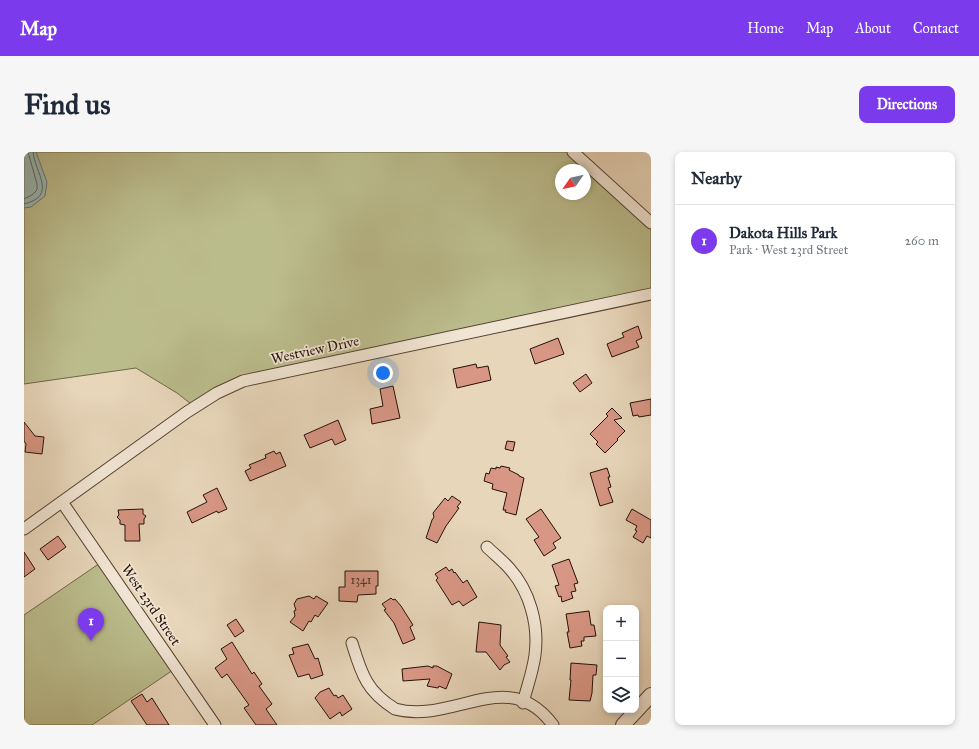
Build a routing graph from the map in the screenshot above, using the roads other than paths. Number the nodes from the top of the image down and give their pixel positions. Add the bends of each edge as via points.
1 (573, 152) edge
2 (651, 223) edge
3 (651, 294) edge
4 (62, 502) junction
5 (24, 529) edge
6 (487, 547) dead end
7 (352, 642) dead end
8 (651, 695) edge
9 (523, 702) junction
10 (215, 725) edge
11 (553, 725) edge
12 (622, 725) edge

1 - 2 street
3 - 4 street, Westview Drive via 244,381 216,393 187,412
4 - 5 street, Westview Drive
4 - 10 street, West 23rd Street
6 - 9 street via 518,580 533,616 535,654
7 - 9 street via 363,676 371,688 385,703 404,713 439,718 502,701
8 - 12 street
9 - 11 street via 540,710

